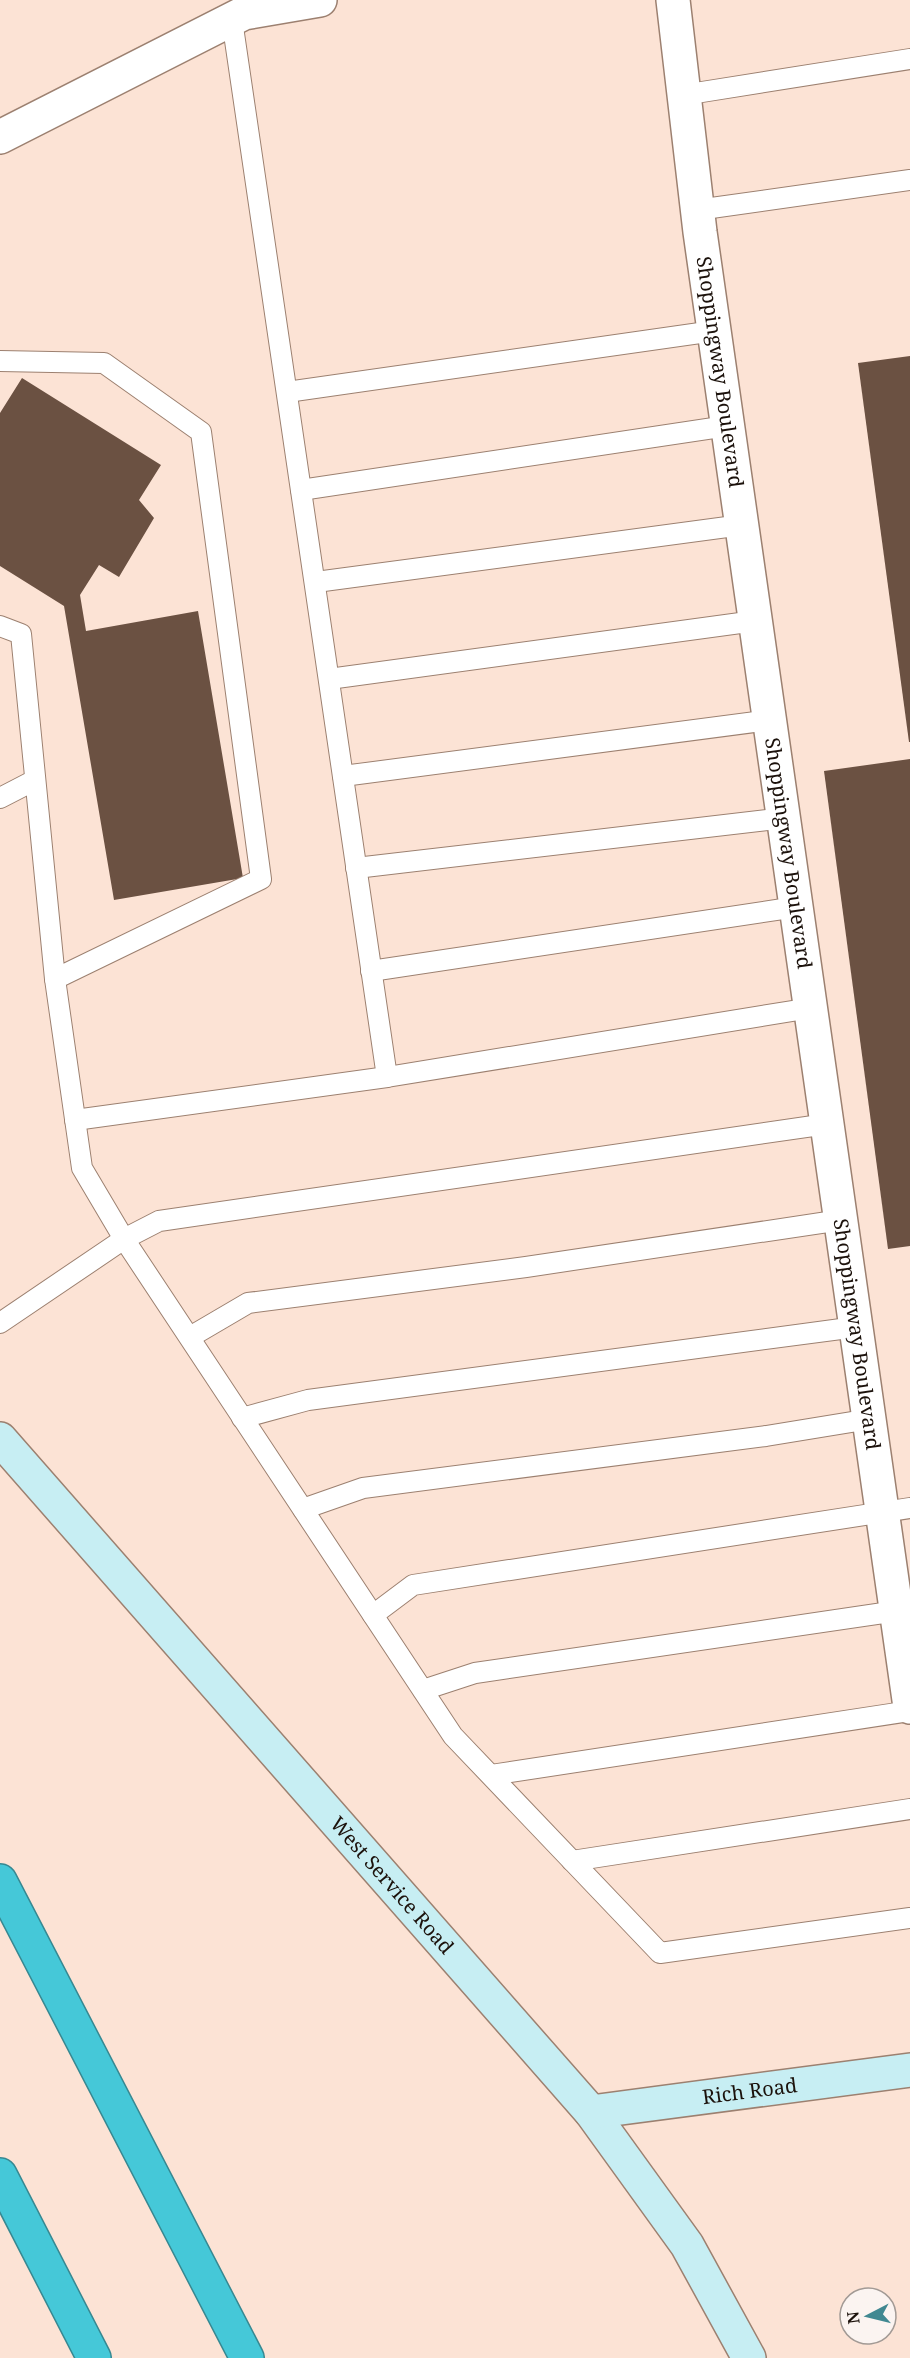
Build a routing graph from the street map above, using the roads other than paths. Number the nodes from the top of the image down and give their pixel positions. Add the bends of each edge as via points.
1 (320, 0) edge
2 (673, 0) edge
3 (232, 20) junction
4 (910, 59) edge
5 (683, 95) junction
6 (0, 137) edge
7 (910, 180) edge
8 (697, 210) junction
9 (714, 331) junction
10 (0, 361) edge
11 (287, 392) junction
12 (727, 426) junction
13 (301, 490) junction
14 (742, 525) junction
15 (316, 582) junction
16 (755, 621) junction
17 (0, 626) edge
18 (328, 679) junction
19 (770, 720) junction
20 (343, 776) junction
21 (35, 780) junction
22 (0, 798) edge
23 (784, 818) junction
24 (356, 868) junction
25 (796, 907) junction
26 (371, 971) junction
27 (55, 979) junction
28 (811, 1008) junction
29 (387, 1077) junction
30 (75, 1120) junction
31 (827, 1124) junction
32 (841, 1220) junction
33 (124, 1239) junction
34 (0, 1323) edge
35 (856, 1327) junction
36 (190, 1337) junction
37 (242, 1418) junction
38 (870, 1419) junction
39 (0, 1439) edge
40 (303, 1509) junction
41 (896, 1509) edge
42 (897, 1611) junction
43 (373, 1615) junction
44 (423, 1690) junction
45 (910, 1707) edge
46 (910, 1711) edge
47 (491, 1776) junction
48 (910, 1809) edge
49 (572, 1861) junction
50 (0, 1881) edge
51 (910, 1918) edge
52 (910, 2070) edge
53 (591, 2112) junction
54 (0, 2175) edge
55 (94, 2358) edge
56 (247, 2358) edge
57 (749, 2358) edge

1 - 3 street via 244,13
2 - 5 street, Shoppingway Boulevard
3 - 6 street
3 - 11 lane
4 - 5 lane
5 - 8 street, Shoppingway Boulevard
7 - 8 lane
8 - 9 street, Shoppingway Boulevard
9 - 11 lane
9 - 12 street, Shoppingway Boulevard
10 - 27 lane via 104,363 201,432 261,879
11 - 13 lane
12 - 13 lane
12 - 14 street, Shoppingway Boulevard
13 - 15 lane
14 - 15 lane
14 - 16 street, Shoppingway Boulevard
15 - 18 lane
16 - 18 lane
16 - 19 street, Shoppingway Boulevard
17 - 21 lane via 21,634
18 - 20 lane
19 - 20 lane
19 - 23 street, Shoppingway Boulevard
20 - 24 lane
21 - 22 lane
21 - 27 lane
23 - 24 lane
23 - 25 street, Shoppingway Boulevard
24 - 26 lane
25 - 26 lane
25 - 28 street, Shoppingway Boulevard
26 - 29 lane
27 - 30 lane
28 - 29 lane
28 - 31 street, Shoppingway Boulevard
29 - 30 lane
30 - 33 lane via 82,1168
31 - 32 street, Shoppingway Boulevard
31 - 33 lane via 159,1221
32 - 35 street, Shoppingway Boulevard
32 - 36 lane via 248,1303
33 - 34 lane
33 - 36 lane
35 - 37 lane via 308,1400
35 - 38 street, Shoppingway Boulevard
36 - 37 lane
37 - 40 lane
38 - 40 lane via 363,1488
38 - 41 street, Shoppingway Boulevard
39 - 53 main road, West Service Road
40 - 43 lane
41 - 42 street, Shoppingway Boulevard
41 - 43 lane via 413,1585
42 - 44 lane via 475,1673
42 - 45 street, Shoppingway Boulevard
43 - 44 lane
44 - 47 lane via 453,1736
46 - 47 lane
47 - 49 lane
48 - 49 lane
49 - 51 lane via 660,1953
50 - 56 highway
52 - 53 main road, Rich Road
53 - 57 main road, West Service Road via 687,2245
54 - 55 highway

